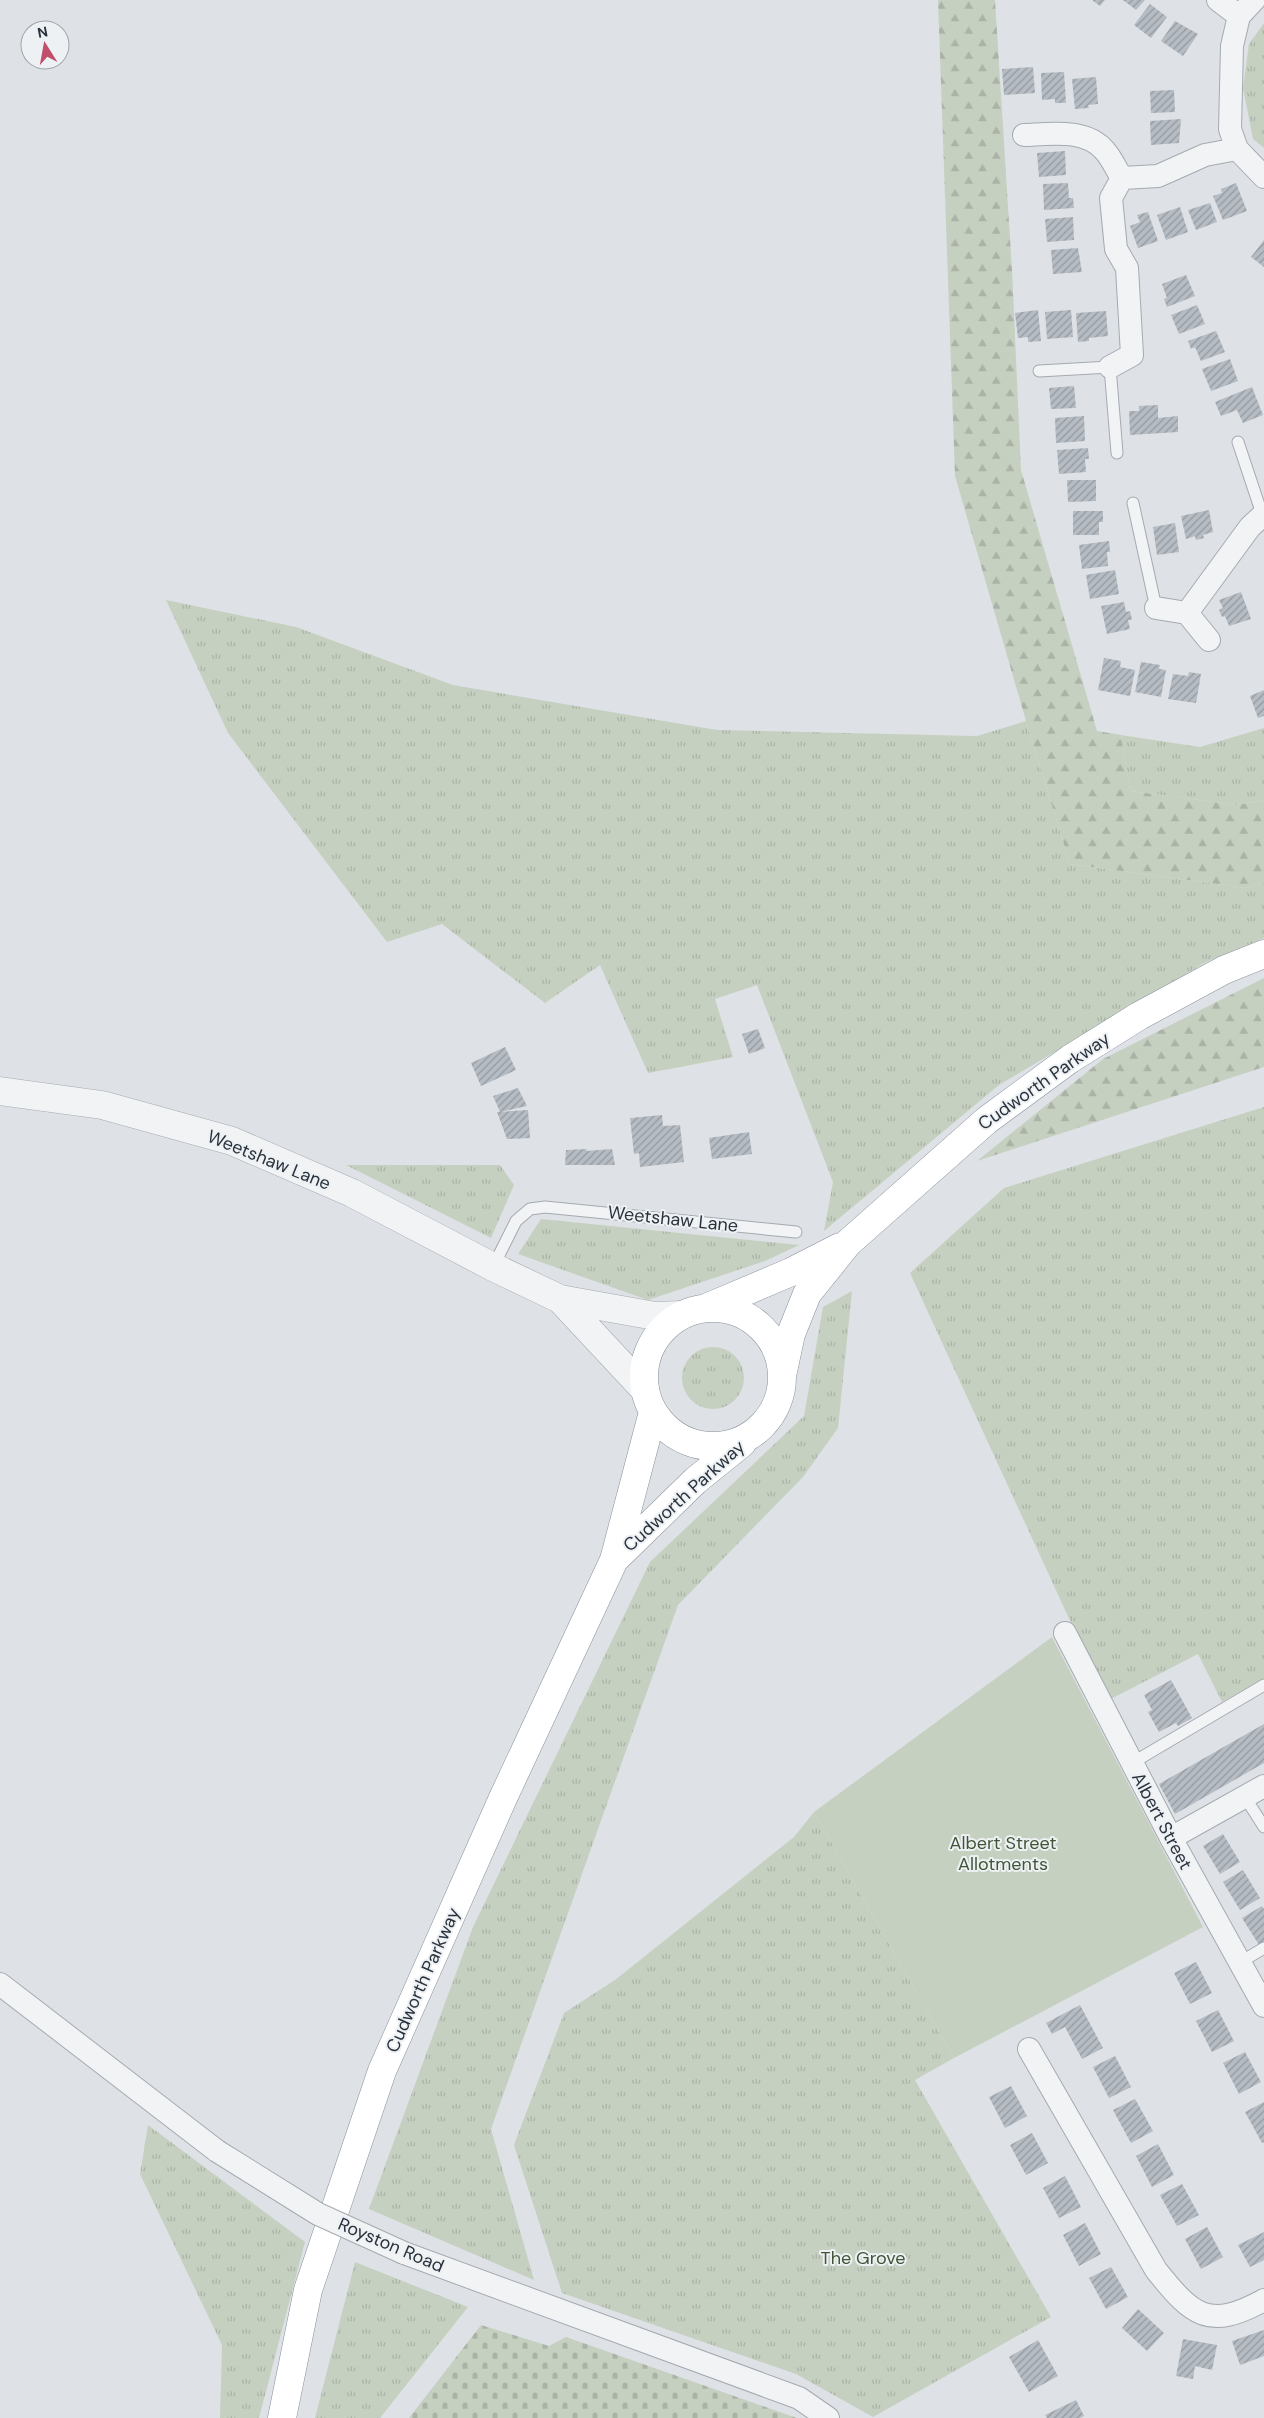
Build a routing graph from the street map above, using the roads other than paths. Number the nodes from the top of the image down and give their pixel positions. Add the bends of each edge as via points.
1 (1218, 0) edge
2 (1247, 8) edge
3 (1024, 135) dead end
4 (1237, 149) junction
5 (1264, 177) edge
6 (1122, 178) junction
7 (1110, 366) junction
8 (1039, 371) dead end
9 (1238, 442) dead end
10 (1117, 453) dead end
11 (1133, 503) dead end
12 (1263, 514) edge
13 (1156, 608) joint
14 (1188, 614) junction
15 (1209, 640) dead end
16 (1264, 954) edge
17 (0, 1092) edge
18 (796, 1232) dead end
19 (848, 1243) junction
20 (493, 1267) junction
21 (560, 1299) junction
22 (694, 1311) junction
23 (783, 1371) junction
24 (649, 1401) junction
25 (756, 1432) junction
26 (614, 1560) junction
27 (1065, 1633) dead end
28 (1264, 1685) edge
29 (1132, 1763) junction
30 (1255, 1791) edge
31 (1264, 1827) edge
32 (1171, 1838) junction
33 (1264, 1948) edge
34 (1239, 1963) junction
35 (0, 1984) edge
36 (1264, 2006) edge
37 (1029, 2049) dead end
38 (1264, 2300) edge
39 (282, 2418) edge
40 (828, 2418) edge

1 - 2 street
2 - 4 street via 1232,46 1230,129
3 - 6 street via 1061,134 1091,138 1105,151
4 - 5 street
4 - 6 street via 1205,155 1158,176
6 - 7 street via 1111,198 1116,249 1127,268 1132,354
7 - 8 lane
7 - 10 lane
9 - 12 lane
11 - 13 lane
12 - 14 street via 1250,527
13 - 14 street
14 - 15 street
16 - 19 highway, Cudworth Parkway via 1224,970 1139,1016 1070,1059 987,1120
17 - 20 street, Weetshaw Lane via 102,1105 232,1141 352,1193
18 - 20 lane, Weetshaw Lane via 545,1207 530,1209 516,1221
19 - 22 highway, Cudworth Parkway via 791,1272
19 - 23 highway, Cudworth Parkway via 807,1294 791,1334
20 - 21 street, Weetshaw Lane
21 - 22 street, Weetshaw Lane via 655,1316
21 - 24 street, Weetshaw Lane
22 - 23 highway, Cudworth Parkway via 728,1309 749,1317 778,1350
22 - 24 highway, Cudworth Parkway via 664,1328 651,1346 644,1368
23 - 25 highway, Cudworth Parkway via 781,1394 772,1416
24 - 25 highway, Cudworth Parkway via 668,1430 688,1442 712,1447 735,1444
24 - 26 highway, Cudworth Parkway
25 - 26 highway, Cudworth Parkway via 695,1481
26 - 39 highway, Cudworth Parkway via 503,1798 382,2071 308,2290
27 - 29 street, Albert Street
28 - 29 lane
29 - 32 street, Albert Street
30 - 31 lane
30 - 32 street
32 - 34 street, Albert Street
33 - 34 lane
34 - 36 street, Albert Street
35 - 40 street, Royston Road, bridge via 217,2151 318,2214 404,2253 791,2395
37 - 38 street via 1156,2270 1178,2297 1191,2309 1209,2316 1232,2315

